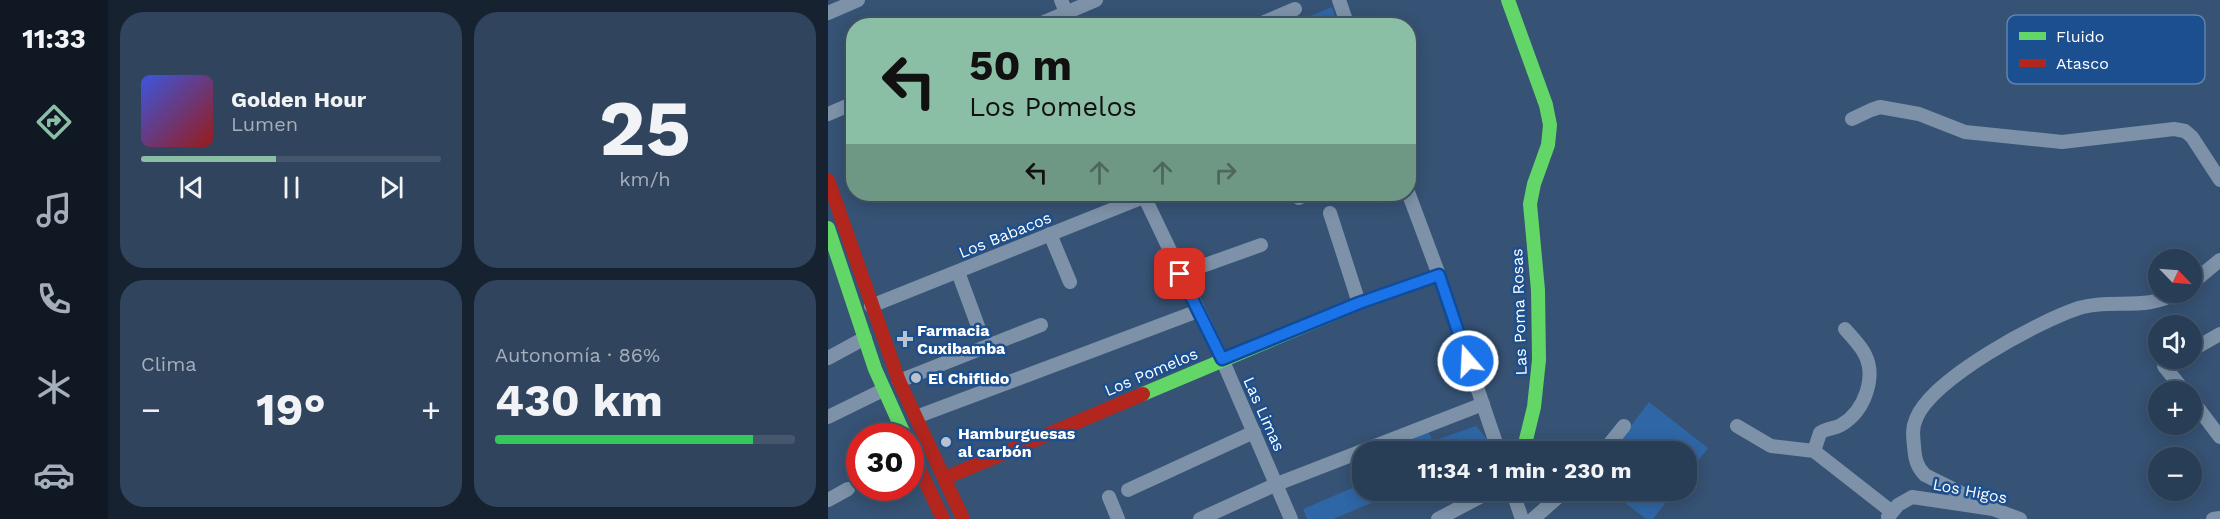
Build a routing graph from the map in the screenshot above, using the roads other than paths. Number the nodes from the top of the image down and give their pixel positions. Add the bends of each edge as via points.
1 (858, 0) edge
2 (1096, 0) edge
3 (1339, 0) edge
4 (1508, 0) edge
5 (1064, 6) edge
6 (1295, 9) dead end
7 (828, 13) edge
8 (1047, 18) edge
9 (1274, 18) edge
10 (1345, 18) edge
11 (846, 106) edge
12 (828, 114) edge
13 (1852, 119) dead end
14 (828, 180) edge
15 (2220, 180) edge
16 (1129, 201) edge
17 (1149, 201) edge
18 (1411, 201) edge
19 (1330, 213) dead end
20 (828, 228) edge
21 (1050, 234) junction
22 (1261, 245) dead end
23 (2220, 260) edge
24 (958, 272) junction
25 (1180, 274) junction
26 (1439, 275) junction
27 (2202, 275) edge
28 (1070, 282) dead end
29 (1359, 303) junction
30 (2148, 303) edge
31 (871, 306) junction
32 (1198, 311) junction
33 (1041, 325) dead end
34 (978, 329) dead end
35 (1845, 329) dead end
36 (2220, 334) edge
37 (865, 338) junction
38 (2202, 344) edge
39 (828, 358) edge
40 (1222, 359) junction
41 (2166, 369) edge
42 (899, 381) junction
43 (2176, 381) edge
44 (883, 390) junction
45 (1483, 404) junction
46 (2202, 413) edge
47 (828, 417) edge
48 (916, 417) junction
49 (899, 423) edge
50 (1624, 426) dead end
51 (1737, 426) dead end
52 (1254, 432) junction
53 (2220, 437) edge
54 (1495, 441) edge
55 (1527, 441) edge
56 (1612, 441) edge
57 (1815, 451) junction
58 (924, 478) edge
59 (945, 478) junction
60 (1277, 484) junction
61 (846, 490) edge
62 (1128, 490) dead end
63 (1108, 497) dead end
64 (828, 500) edge
65 (1472, 501) edge
66 (1516, 501) edge
67 (1553, 501) edge
68 (1993, 509) junction
69 (1890, 516) edge
70 (2220, 518) edge
71 (943, 519) edge
72 (963, 519) edge
73 (1118, 519) edge
74 (1200, 519) edge
75 (1291, 519) edge
76 (1438, 519) edge
77 (1522, 519) edge
78 (1533, 519) edge
79 (2020, 519) edge
80 (2213, 519) edge

1 - 7 street
2 - 5 street
3 - 10 street
4 - 55 street, Las Poma Rosas via 1550,126 1530,204 1537,265 1538,393
5 - 8 street
6 - 9 street
11 - 12 street
13 - 15 street via 1880,107 1919,114 1965,132 2062,142 2174,129 2192,137
14 - 31 street
16 - 21 street, Los Babacos
17 - 25 street, Las Limas
18 - 26 street
19 - 29 street
20 - 37 street
21 - 24 street, Los Babacos
21 - 28 street
22 - 25 street
23 - 27 street
24 - 31 street, Los Babacos
24 - 34 street
25 - 32 street, Las Limas
26 - 29 street, Los Pomelos
26 - 45 street
29 - 40 street, Los Pomelos
30 - 68 street via 2093,303 2075,309 2015,336 1940,387 1928,400 1913,429 1919,469
31 - 42 street
32 - 40 street, Las Limas
32 - 48 street
33 - 42 street
35 - 57 street via 1864,352 1869,383 1856,411 1842,424 1820,433
36 - 38 street
37 - 39 street
37 - 44 street
40 - 52 street, Las Limas
40 - 59 street, Los Pomelos
41 - 43 street
42 - 48 street
44 - 47 street
44 - 49 street
45 - 54 street
45 - 60 street
46 - 53 street
48 - 59 street
50 - 56 street
51 - 57 street via 1771,446
52 - 60 street, Las Limas
52 - 62 street
57 - 69 street
58 - 71 street
59 - 72 street
60 - 74 street
60 - 75 street, Las Limas
61 - 64 street
63 - 73 street
65 - 76 street
66 - 77 street
67 - 78 street
68 - 69 street, Los Higos via 1912,497 1905,499
68 - 79 street, Los Higos
70 - 80 street

